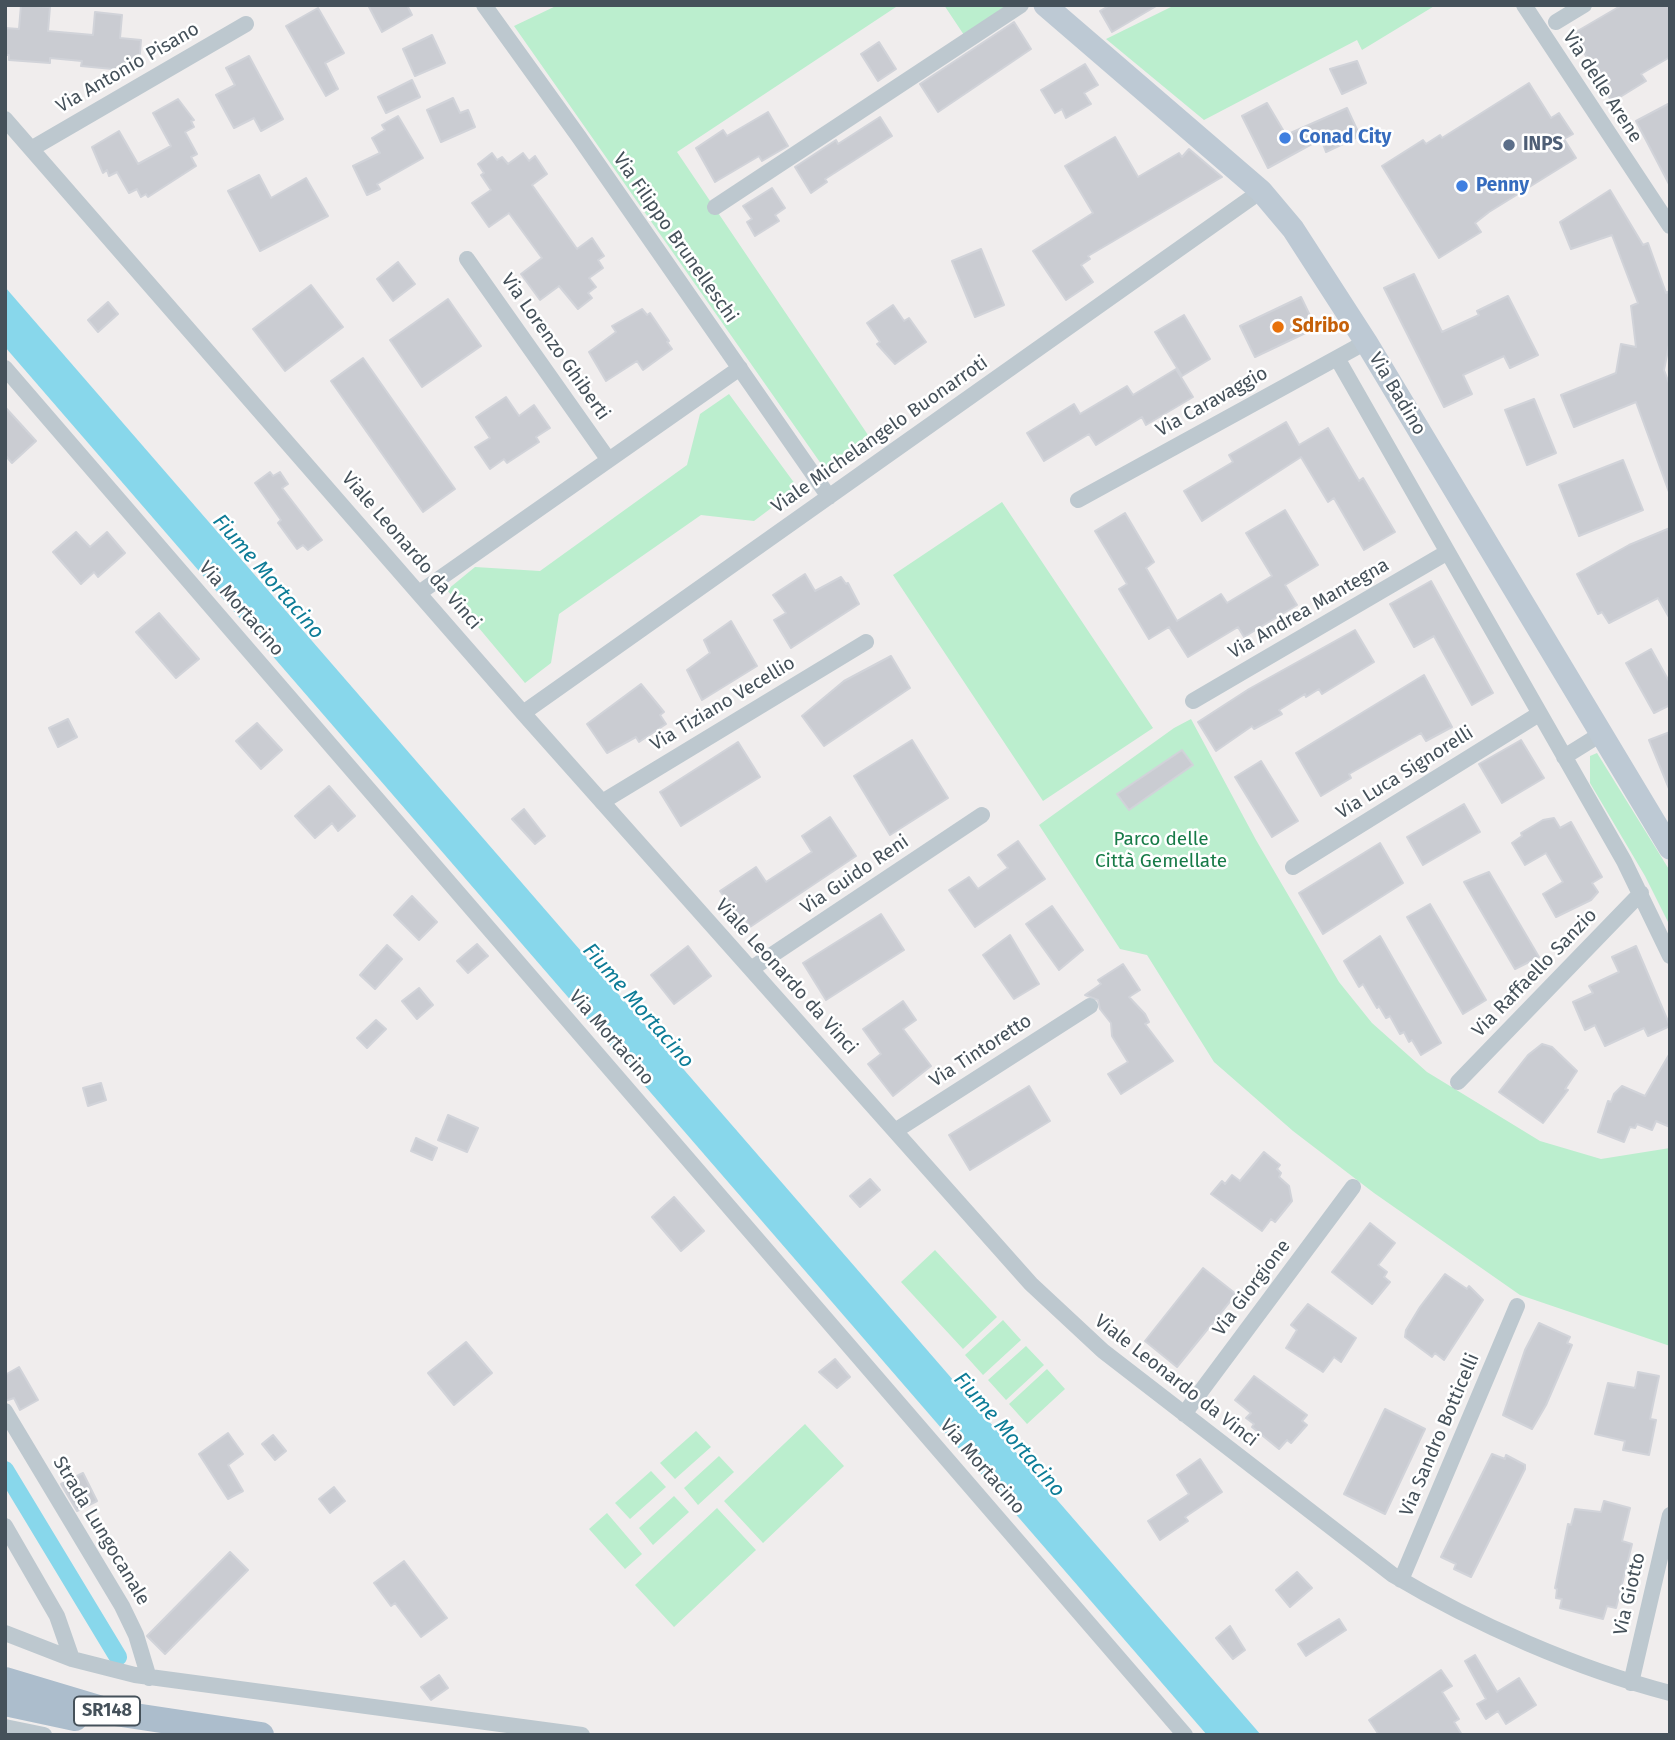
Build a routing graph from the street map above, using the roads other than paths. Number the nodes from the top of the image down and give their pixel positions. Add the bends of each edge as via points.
1 (484, 5) edge
2 (1021, 5) edge
3 (1045, 5) edge
4 (1524, 5) edge
5 (1584, 5) edge
6 (1556, 22) dead end
7 (246, 24) dead end
8 (5, 119) edge
9 (31, 149) junction
10 (1261, 191) junction
11 (715, 207) dead end
12 (1670, 226) edge
13 (467, 259) dead end
14 (1366, 342) junction
15 (1337, 358) junction
16 (5, 368) edge
17 (740, 368) junction
18 (608, 459) junction
19 (829, 497) junction
20 (1078, 500) dead end
21 (1446, 553) junction
22 (419, 593) junction
23 (866, 642) dead end
24 (1194, 701) dead end
25 (523, 713) junction
26 (1539, 714) junction
27 (1601, 734) junction
28 (1564, 757) junction
29 (602, 802) junction
30 (982, 815) dead end
31 (1667, 838) edge
32 (1293, 867) dead end
33 (1641, 894) junction
34 (1670, 956) edge
35 (751, 969) junction
36 (1090, 1006) dead end
37 (1458, 1082) dead end
38 (895, 1131) junction
39 (1353, 1187) dead end
40 (1517, 1306) dead end
41 (5, 1411) edge
42 (1184, 1414) junction
43 (1670, 1516) edge
44 (5, 1526) edge
45 (1401, 1580) junction
46 (5, 1633) edge
47 (72, 1659) junction
48 (149, 1678) junction
49 (5, 1680) edge
50 (1631, 1683) junction
51 (1670, 1693) edge
52 (5, 1703) edge
53 (5, 1727) edge
54 (212, 1729) junction
55 (44, 1735) edge
56 (261, 1735) edge
57 (582, 1735) edge
58 (1185, 1735) edge

1 - 17 street, Via Filippo Brunelleschi
2 - 11 street
3 - 10 street, Via Badino
4 - 12 street, Via delle Arene
5 - 6 street
7 - 9 street, Via Antonio Pisano
8 - 9 street, Viale Leonardo da Vinci
9 - 22 street, Viale Leonardo da Vinci
10 - 14 street, Via Badino via 1293,229
10 - 19 street, Viale Michelangelo Buonarroti
13 - 18 street, Via Lorenzo Ghiberti
14 - 15 street, Via Caravaggio
14 - 27 street, Via Badino
15 - 20 street, Via Caravaggio
15 - 21 street, Via Badino
16 - 58 street, Via Mortacino
17 - 18 street
17 - 19 street, Via Filippo Brunelleschi
18 - 22 street
19 - 25 street, Viale Michelangelo Buonarroti
21 - 24 street, Via Andrea Mantegna
21 - 26 street, Via Badino
22 - 25 street, Viale Leonardo da Vinci
23 - 29 street, Via Tiziano Vecellio
25 - 29 street, Viale Leonardo da Vinci
26 - 28 street, Via Badino
26 - 32 street, Via Luca Signorelli
27 - 28 street
27 - 31 street, Via Badino
28 - 33 street, Via Badino
29 - 35 street, Viale Leonardo da Vinci
30 - 35 street, Via Guido Reni
33 - 34 street, Via Badino
33 - 37 street, Via Raffaello Sanzio
35 - 38 street, Viale Leonardo da Vinci
36 - 38 street, Via Tintoretto
38 - 42 street, Viale Leonardo da Vinci via 1067,1321
39 - 42 street, Via Giorgione
40 - 45 street, Via Sandro Botticelli
41 - 48 street, Strada Lungocanale via 122,1606
42 - 45 street, Viale Leonardo da Vinci
43 - 50 street, Via Giotto
44 - 47 street via 57,1616
45 - 50 street, Viale Leonardo da Vinci via 1559,1655
46 - 47 street
47 - 48 street
48 - 57 street
49 - 54 main road, SR148 via 93,1708
50 - 51 street, Viale Leonardo da Vinci
52 - 54 main road via 115,1725
53 - 55 street
54 - 56 main road, SR148

